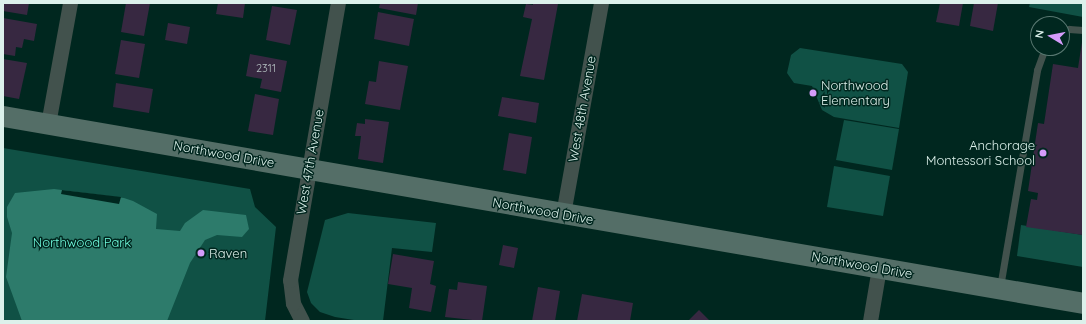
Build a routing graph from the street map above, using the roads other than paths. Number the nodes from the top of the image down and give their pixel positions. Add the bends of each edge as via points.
1 (70, 3) edge
2 (338, 3) edge
3 (601, 3) edge
4 (1070, 29) edge
5 (1083, 30) edge
6 (1042, 56) edge
7 (3, 116) edge
8 (48, 124) junction
9 (309, 169) junction
10 (563, 214) junction
11 (879, 268) junction
12 (999, 289) junction
13 (1083, 303) edge
14 (301, 321) edge
15 (870, 321) edge

1 - 8 street
2 - 9 street, West 47th Avenue
3 - 10 street, West 48th Avenue
4 - 5 lane
6 - 12 lane via 1029,111
7 - 8 street, Northwood Drive
8 - 9 street, Northwood Drive
9 - 10 street, Northwood Drive
9 - 14 street, West 47th Avenue via 290,280 293,303
10 - 11 street, Northwood Drive
11 - 12 street, Northwood Drive
11 - 15 street
12 - 13 street, Northwood Drive

